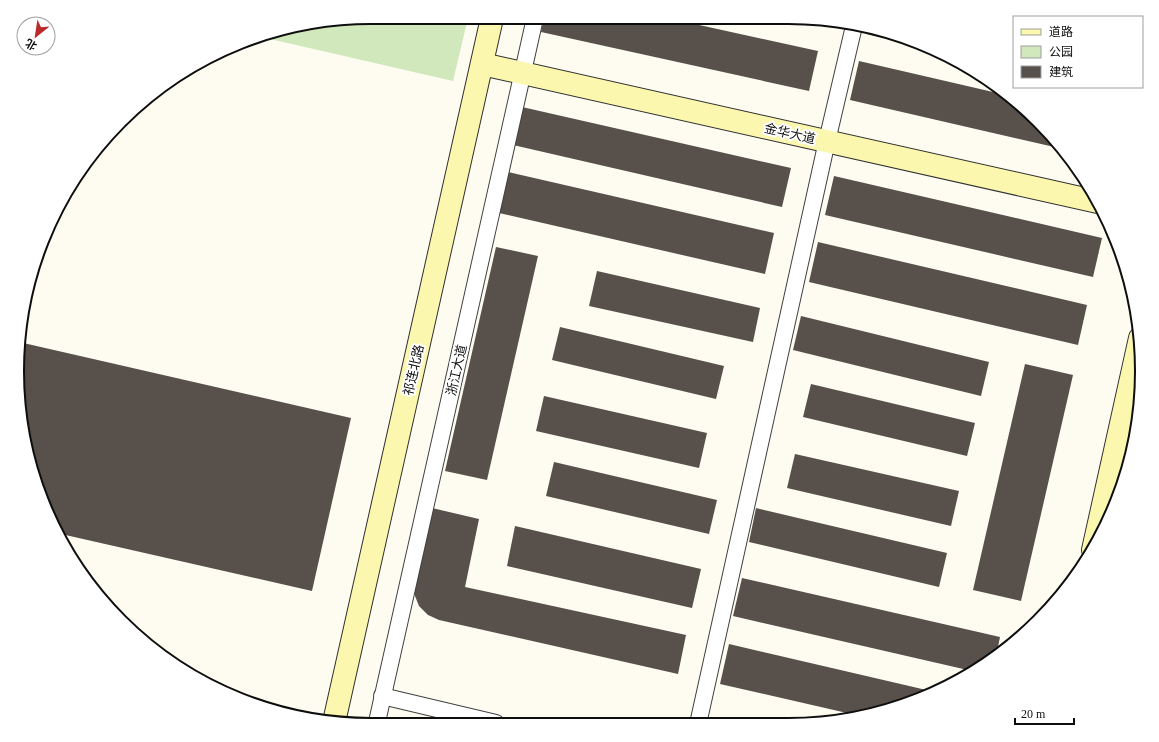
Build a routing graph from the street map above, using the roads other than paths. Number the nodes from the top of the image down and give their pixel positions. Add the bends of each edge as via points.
1 (491, 24) edge
2 (534, 24) edge
3 (853, 30) edge
4 (482, 64) junction
5 (522, 73) junction
6 (827, 141) junction
7 (1090, 200) edge
8 (1135, 362) edge
9 (1099, 525) edge
10 (382, 696) junction
11 (335, 716) edge
12 (378, 718) edge
13 (475, 718) edge
14 (699, 718) edge

1 - 4 street, 祁连北路
2 - 5 street, 浙江大道
3 - 6 street
4 - 5 street, 金华大道
4 - 11 street, 祁连北路
5 - 6 street, 金华大道
5 - 10 street, 浙江大道
6 - 7 street, 金华大道
6 - 14 street
8 - 9 street
10 - 12 street, 浙江大道
10 - 13 street

